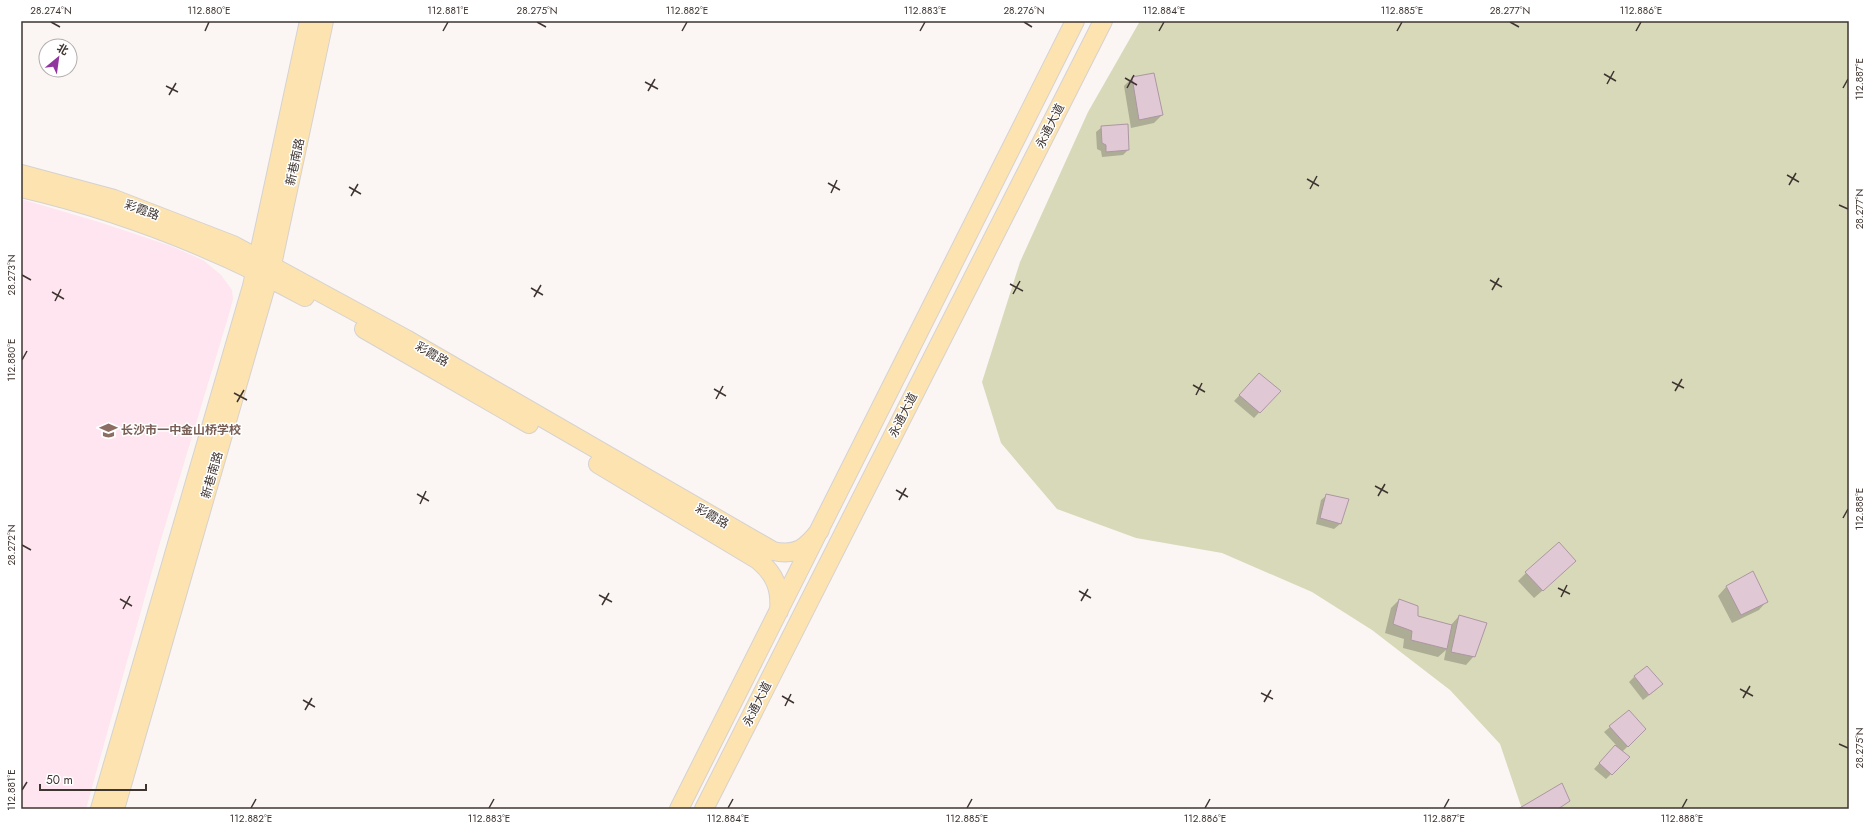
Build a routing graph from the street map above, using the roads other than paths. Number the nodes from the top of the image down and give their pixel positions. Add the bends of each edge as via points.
1 (309, 21) edge
2 (324, 21) edge
3 (1075, 21) edge
4 (1103, 21) edge
5 (21, 174) edge
6 (21, 188) edge
7 (263, 268) junction
8 (820, 530) junction
9 (779, 611) junction
10 (100, 809) edge
11 (115, 809) edge
12 (679, 809) edge
13 (704, 809) edge

1 - 7 main road, 新巷南路
2 - 7 main road, 新巷南路
3 - 8 main road, 永通大道
4 - 13 main road, 永通大道
5 - 7 main road, 彩霞路 via 114,199 192,228 233,245
6 - 7 main road, 彩霞路 via 130,219
7 - 8 main road, 彩霞路 via 406,338 773,551 786,554 798,550 809,544
7 - 9 main road, 彩霞路 via 758,560 766,566 778,584
7 - 10 main road, 新巷南路
7 - 11 main road, 新巷南路
8 - 9 main road, 永通大道
9 - 12 main road, 永通大道

